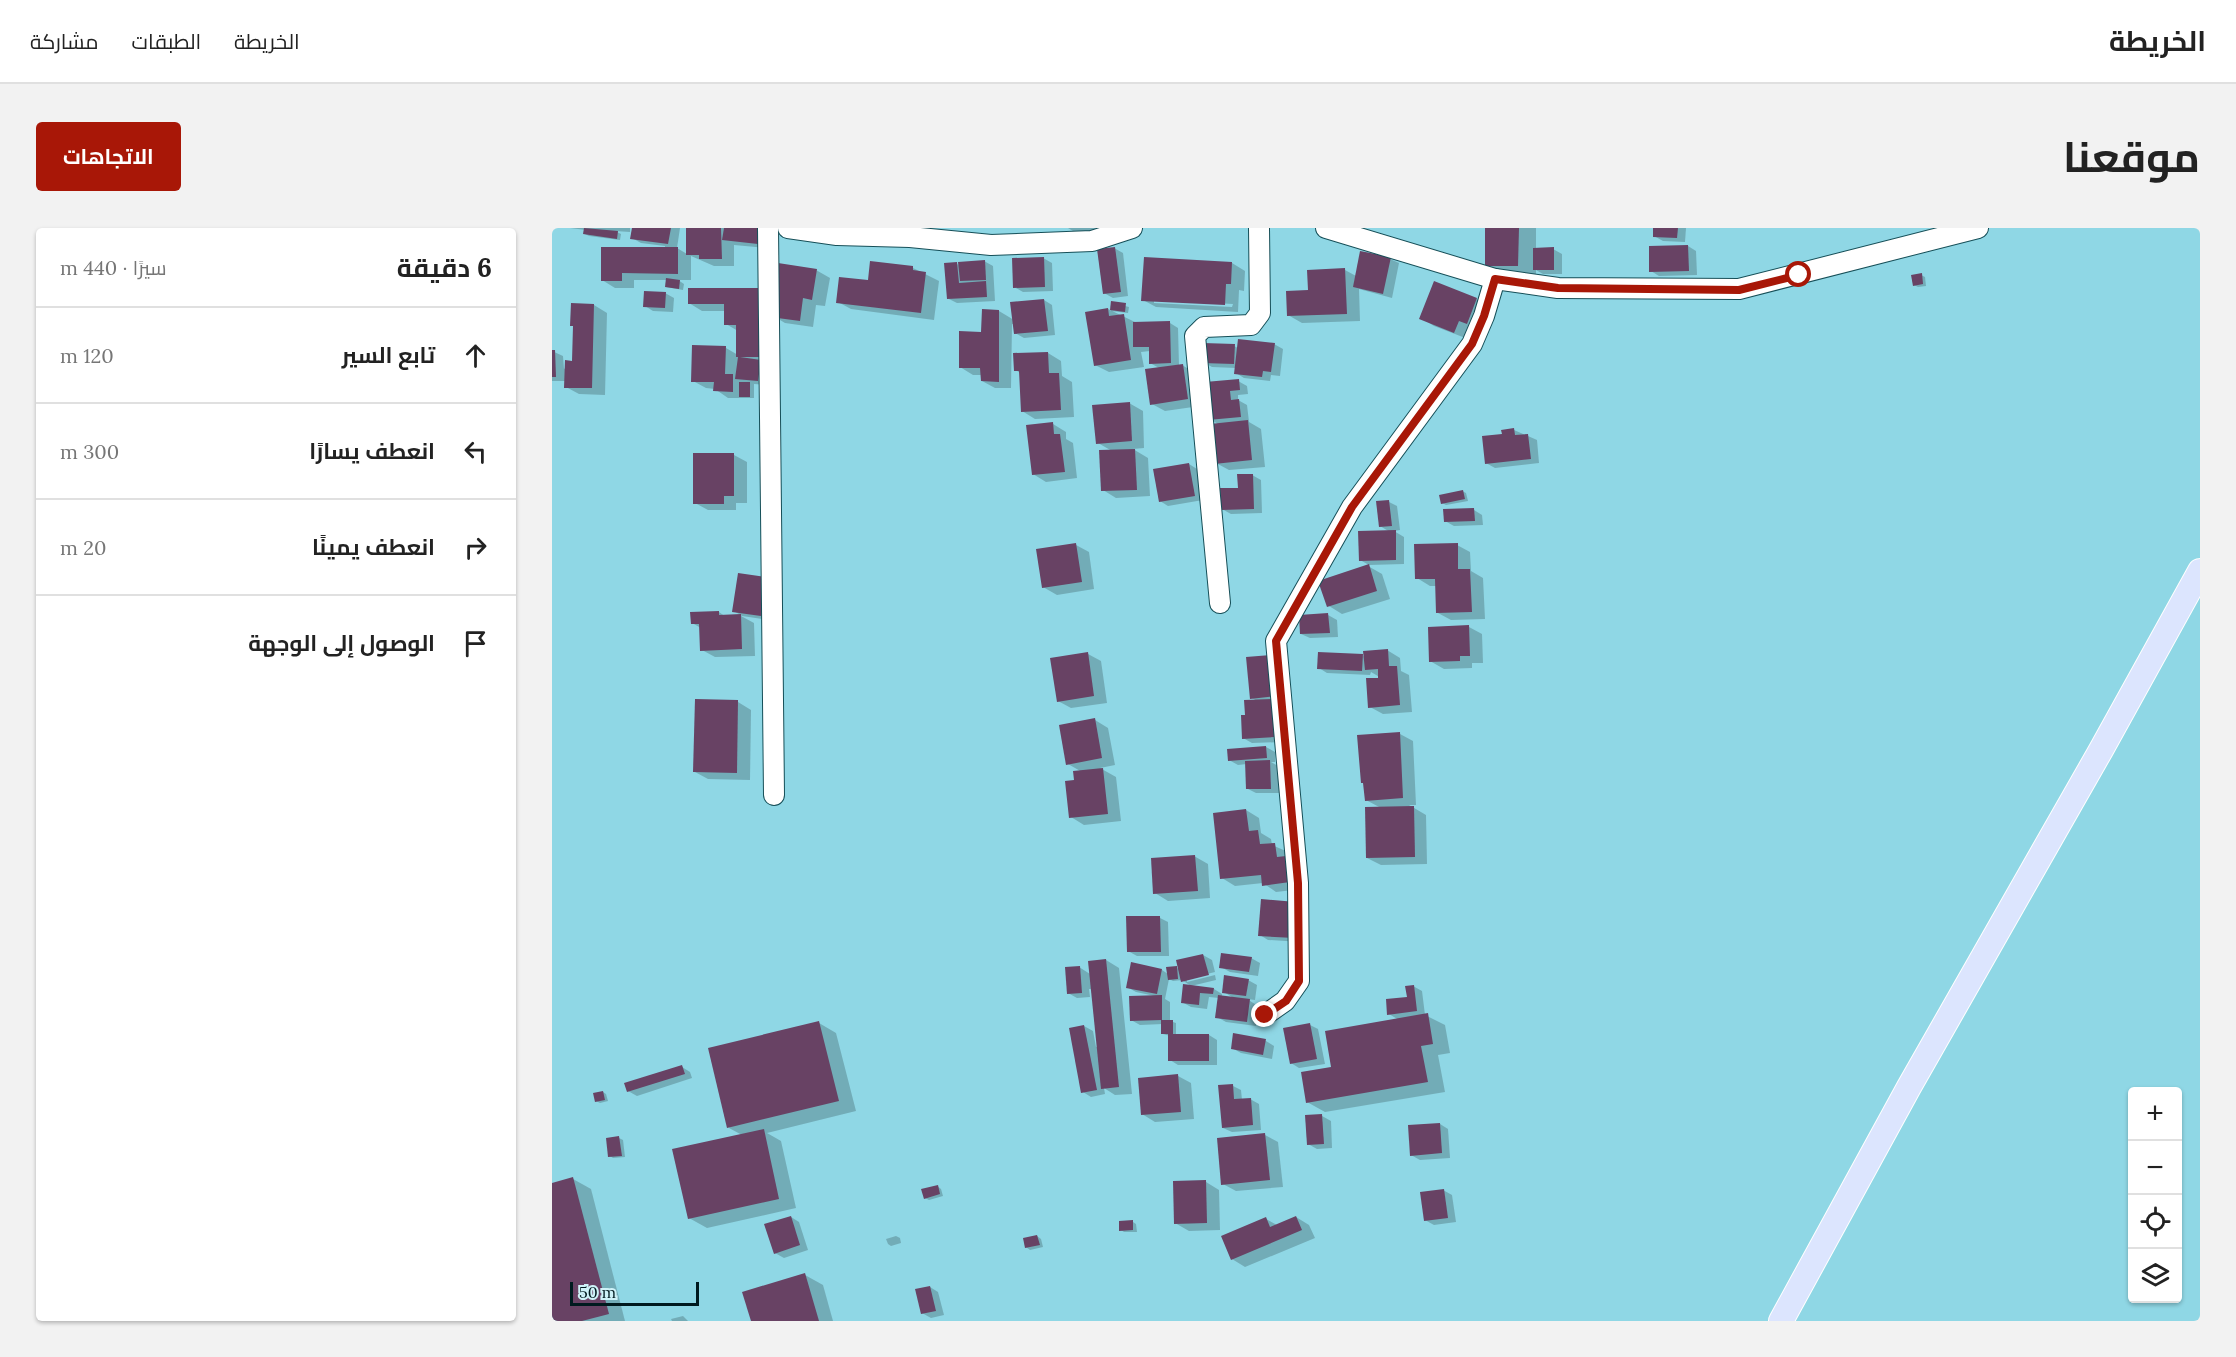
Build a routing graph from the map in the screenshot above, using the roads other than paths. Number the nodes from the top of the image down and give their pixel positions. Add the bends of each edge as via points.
1 (768, 228) edge
2 (788, 228) edge
3 (1132, 228) edge
4 (1259, 228) edge
5 (1326, 228) edge
6 (1978, 228) edge
7 (910, 233) edge
8 (1027, 236) edge
9 (1495, 279) junction
10 (2200, 571) edge
11 (1220, 603) dead end
12 (774, 795) dead end
13 (1265, 1015) dead end
14 (1781, 1321) edge

1 - 12 street
2 - 7 street via 837,235
3 - 8 street via 1092,241
4 - 11 street via 1260,313 1251,325 1204,327 1195,336
5 - 9 street
6 - 9 street via 1739,290 1558,288
7 - 8 street via 991,245
9 - 13 street via 1472,344 1352,507 1276,641 1298,883 1299,981 1286,1001
10 - 14 main road

